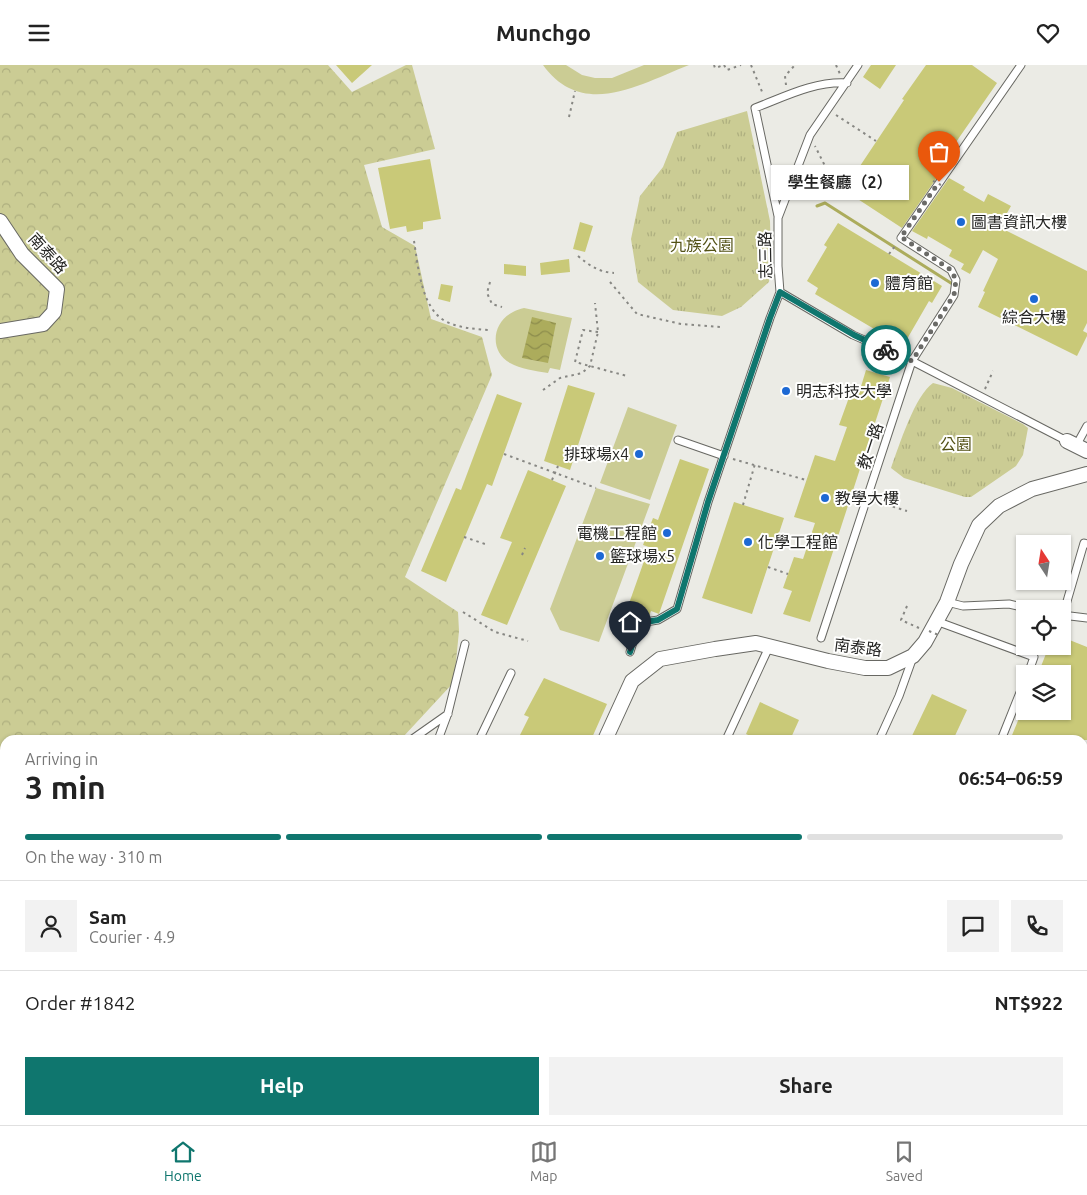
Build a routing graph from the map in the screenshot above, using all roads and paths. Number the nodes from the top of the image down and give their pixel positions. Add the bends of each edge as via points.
1 (714, 65) edge
2 (724, 65) edge
3 (741, 65) edge
4 (750, 65) edge
5 (795, 65) edge
6 (858, 65) edge
7 (1021, 65) edge
8 (847, 83) junction
9 (574, 91) dead end
10 (789, 95) junction
11 (766, 103) junction
12 (828, 109) junction
13 (569, 117) dead end
14 (810, 135) junction
15 (876, 141) dead end
16 (791, 181) junction
17 (933, 181) dead end
18 (941, 185) dead end
19 (778, 218) junction
20 (0, 221) edge
21 (414, 241) dead end
22 (578, 256) dead end
23 (614, 273) dead end
24 (490, 282) dead end
25 (610, 283) dead end
26 (780, 292) junction
27 (594, 303) dead end
28 (502, 307) dead end
29 (720, 327) dead end
30 (489, 330) dead end
31 (0, 331) edge
32 (598, 332) junction
33 (912, 361) junction
34 (590, 366) junction
35 (993, 371) dead end
36 (626, 376) dead end
37 (543, 390) dead end
38 (982, 396) junction
39 (1087, 426) edge
40 (678, 440) dead end
41 (1077, 446) edge
42 (504, 454) dead end
43 (724, 456) junction
44 (754, 464) junction
45 (558, 466) dead end
46 (1087, 475) edge
47 (806, 479) dead end
48 (552, 480) dead end
49 (596, 488) dead end
50 (867, 499) junction
51 (743, 505) dead end
52 (907, 511) dead end
53 (464, 537) dead end
54 (1087, 544) edge
55 (488, 545) dead end
56 (526, 548) dead end
57 (522, 555) dead end
58 (768, 567) dead end
59 (788, 573) dead end
60 (1067, 600) edge
61 (947, 602) junction
62 (907, 606) dead end
63 (1016, 606) edge
64 (462, 612) dead end
65 (1071, 616) edge
66 (1087, 618) edge
67 (936, 621) junction
68 (942, 636) dead end
69 (821, 638) dead end
70 (528, 641) dead end
71 (465, 645) dead end
72 (769, 647) junction
73 (630, 652) dead end
74 (913, 657) junction
75 (1031, 665) edge
76 (511, 673) dead end
77 (1016, 702) edge
78 (448, 713) junction
79 (418, 735) edge
80 (440, 735) edge
81 (481, 735) edge
82 (607, 735) edge
83 (728, 735) edge
84 (881, 735) edge
85 (1003, 735) edge

1 - 2 path via 715,69
2 - 3 path via 726,71
4 - 11 path
5 - 10 path via 785,76
6 - 8 lane, 志三路
7 - 33 lane, 教一路 via 901,237 951,270 956,280 954,295
8 - 10 lane via 833,82
8 - 12 lane, 志三路
9 - 13 path
10 - 11 lane
11 - 19 lane via 754,108
12 - 14 lane, 志三路
12 - 15 path
14 - 16 lane, 志三路
14 - 16 path via 835,186 834,192
16 - 19 lane, 志三路
17 - 18 path, bridge
19 - 26 lane, 志三路
20 - 31 street, 南泰路 via 22,254 57,289 54,312 43,324
21 - 30 path via 424,291 433,311 445,321 466,328
22 - 23 path via 591,267
24 - 28 path via 487,293 492,304
25 - 29 path via 637,314 681,324
26 - 33 lane, 志三路 via 854,335
26 - 43 lane
27 - 32 path
32 - 34 path
32 - 34 path via 583,329 575,362
33 - 38 lane, 志三路
33 - 50 lane, 教一路
34 - 36 path
34 - 37 path via 582,373 560,378
35 - 38 path
38 - 41 lane, 志三路
39 - 41 lane
40 - 43 lane
42 - 49 path
43 - 44 path
43 - 73 lane via 677,609 658,620 639,623
44 - 47 path
44 - 51 path
45 - 48 path, bridge
46 - 61 street via 1032,489 999,506 979,525
50 - 52 path
50 - 69 lane, 教一路
53 - 55 path
54 - 60 lane via 1084,543
56 - 57 path
58 - 59 path
61 - 63 lane via 963,606
61 - 67 street
62 - 68 path, bridge via 901,620
64 - 70 path via 495,632
65 - 66 lane
67 - 74 street
67 - 75 lane via 1034,657
71 - 78 lane
72 - 74 street, 南泰路 via 865,668 888,668
72 - 82 street, 南泰路 via 756,643 660,659 632,681
72 - 83 lane
74 - 84 lane
76 - 81 lane
77 - 85 lane
78 - 79 lane
78 - 80 lane

